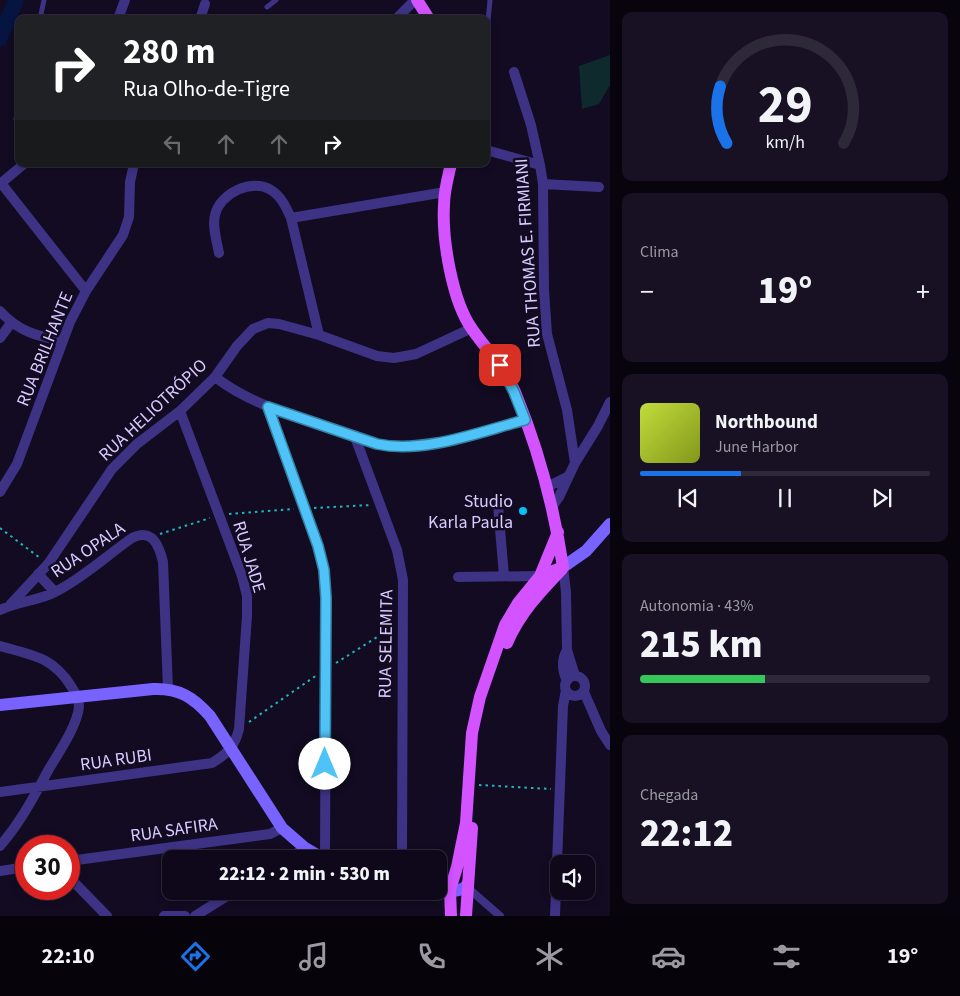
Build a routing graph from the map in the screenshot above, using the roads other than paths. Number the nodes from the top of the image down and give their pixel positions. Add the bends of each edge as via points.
1 (44, 0) edge
2 (125, 0) edge
3 (276, 0) edge
4 (416, 0) edge
5 (490, 0) edge
6 (205, 4) dead end
7 (267, 7) dead end
8 (41, 15) edge
9 (119, 15) edge
10 (201, 15) edge
11 (400, 15) edge
12 (427, 15) edge
13 (489, 15) edge
14 (514, 72) dead end
15 (490, 151) edge
16 (540, 165) junction
17 (21, 167) edge
18 (133, 167) edge
19 (450, 167) edge
20 (1, 184) edge
21 (543, 184) junction
22 (599, 187) dead end
23 (445, 192) junction
24 (291, 218) junction
25 (219, 253) dead end
26 (86, 292) junction
27 (0, 311) edge
28 (11, 323) junction
29 (472, 328) junction
30 (320, 335) junction
31 (0, 338) edge
32 (62, 341) junction
33 (215, 377) junction
34 (610, 402) edge
35 (268, 407) junction
36 (180, 410) junction
37 (525, 420) junction
38 (355, 437) junction
39 (574, 463) junction
40 (569, 476) junction
41 (547, 487) junction
42 (0, 492) edge
43 (498, 505) dead end
44 (552, 507) junction
45 (610, 524) edge
46 (558, 531) junction
47 (564, 567) junction
48 (38, 574) junction
49 (504, 576) junction
50 (540, 576) junction
51 (458, 577) dead end
52 (55, 592) junction
53 (10, 605) junction
54 (0, 610) edge
55 (0, 646) edge
56 (569, 682) junction
57 (168, 688) junction
58 (579, 694) junction
59 (77, 697) junction
60 (0, 705) edge
61 (563, 719) junction
62 (610, 745) edge
63 (231, 749) junction
64 (38, 788) junction
65 (0, 792) edge
66 (282, 828) junction
67 (0, 846) edge
68 (305, 848) junction
69 (302, 850) edge
70 (309, 850) edge
71 (325, 850) edge
72 (402, 850) edge
73 (80, 860) edge
74 (15, 869) edge
75 (0, 871) edge
76 (447, 884) edge
77 (468, 886) junction
78 (80, 888) edge
79 (447, 889) edge
80 (447, 894) edge
81 (221, 900) edge
82 (447, 900) edge
83 (107, 916) edge
84 (164, 916) edge
85 (185, 916) edge
86 (195, 916) edge
87 (451, 916) edge
88 (456, 916) edge
89 (466, 916) edge
90 (500, 916) edge
91 (555, 916) edge

1 - 8 lane
2 - 9 street
3 - 7 lane
4 - 11 street
4 - 12 main road
5 - 13 lane
6 - 10 street
14 - 16 street, RUA THOMAS E. FIRMIANI
15 - 16 street
16 - 21 street, RUA THOMAS E. FIRMIANI
17 - 20 street
18 - 26 street, RUA BRILHANTE via 126,227
19 - 23 main road
20 - 26 street
21 - 22 street
21 - 39 street, RUA THOMAS E. FIRMIANI via 547,334 567,410
23 - 24 street
23 - 29 main road via 445,230 454,285 460,306
24 - 25 street via 285,205 271,190 262,186 238,189 226,196 214,215
24 - 30 street
26 - 32 street, RUA BRILHANTE
27 - 28 street
28 - 31 street
28 - 32 street
29 - 30 street, RUA HELIOTRÓPIO via 416,354 394,358 377,356
29 - 37 main road via 506,374
30 - 33 street, RUA HELIOTRÓPIO via 280,324 259,326 245,336
32 - 42 street, RUA BRILHANTE via 17,464
33 - 35 street via 242,396
33 - 36 street, RUA HELIOTRÓPIO
34 - 39 street
35 - 38 street
35 - 71 street via 315,536 324,570
36 - 48 street, RUA HELIOTRÓPIO via 112,469
36 - 63 street, RUA JADE via 247,596 239,729
37 - 38 street via 421,446 392,447
37 - 41 main road
38 - 72 street, RUA SELEMITA via 388,522 403,580
39 - 40 street
40 - 41 street
40 - 44 street
41 - 44 main road
43 - 49 street
44 - 46 main road
45 - 47 main road via 586,551
46 - 47 main road
46 - 50 main road
47 - 50 main road
47 - 56 street
47 - 77 main road via 528,606 513,630 489,690 474,756
48 - 52 street
48 - 53 street, RUA HELIOTRÓPIO
49 - 50 street
49 - 51 street
50 - 76 main road via 505,625 480,697 471,743 466,823 457,867
52 - 53 street, RUA OPALA
52 - 57 street, RUA OPALA via 132,538 150,537 158,546 163,562
53 - 54 street
55 - 59 street via 52,664 65,677
56 - 58 street via 571,696
56 - 58 street via 584,681 585,687
56 - 61 street
57 - 59 main road
57 - 63 main road via 202,708
58 - 61 street
58 - 62 street
59 - 60 main road
59 - 64 street via 79,706 72,727
61 - 91 street
63 - 64 street, RUA RUBI via 212,763
63 - 66 main road
64 - 65 street, RUA RUBI
64 - 67 street via 26,812
66 - 68 main road
66 - 73 street, RUA SAFIRA via 270,834
68 - 69 street
68 - 70 main road
74 - 75 street
77 - 79 main road via 463,890
77 - 89 main road
77 - 90 street
78 - 83 street
80 - 88 main road
81 - 86 street
82 - 87 main road
84 - 85 street

